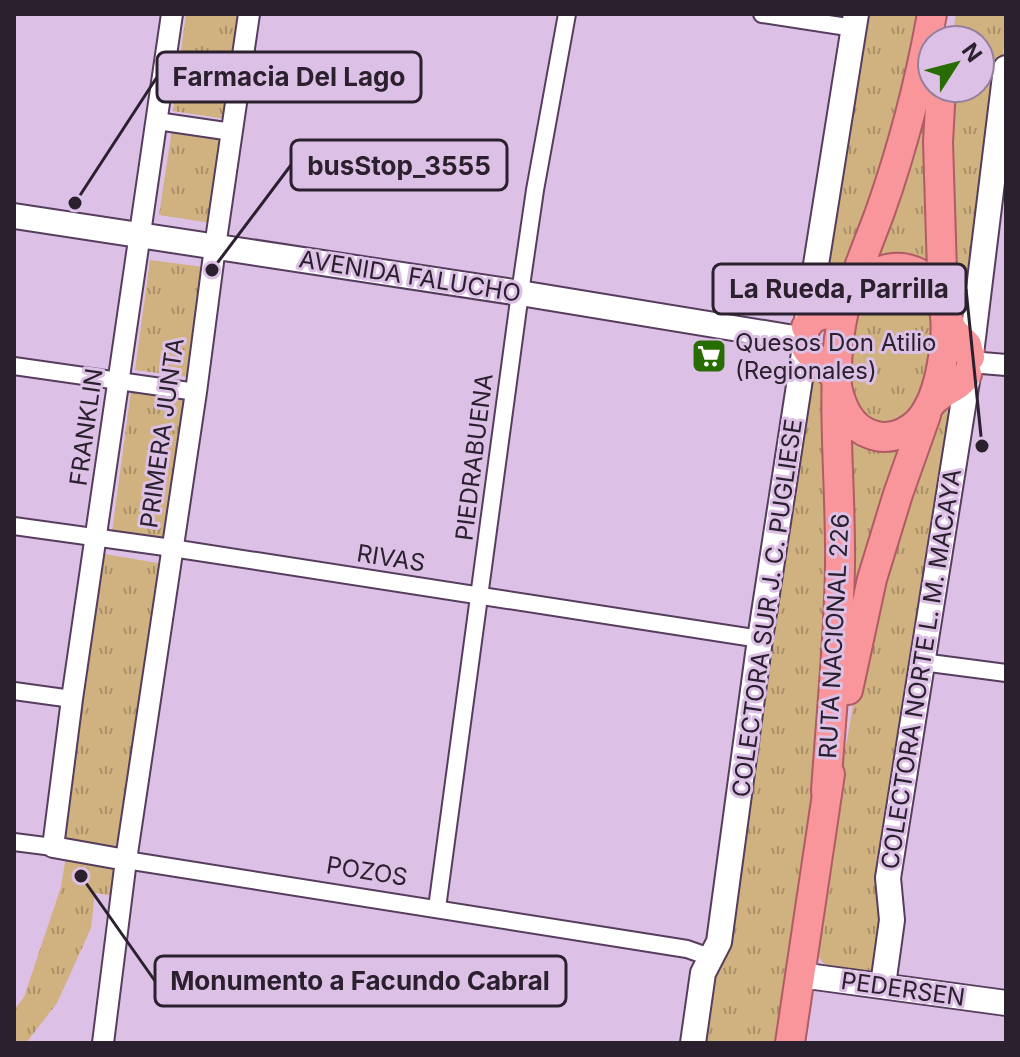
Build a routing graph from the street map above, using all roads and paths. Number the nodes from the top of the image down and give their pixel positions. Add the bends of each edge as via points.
1 (172, 14) edge
2 (249, 14) edge
3 (567, 14) edge
4 (762, 14) edge
5 (932, 14) edge
6 (855, 21) edge
7 (1006, 68) edge
8 (940, 104) edge
9 (157, 121) junction
10 (232, 132) junction
11 (14, 216) edge
12 (140, 235) junction
13 (215, 247) junction
14 (520, 293) junction
15 (848, 297) junction
16 (944, 308) junction
17 (806, 338) junction
18 (969, 364) junction
19 (1006, 365) edge
20 (14, 366) edge
21 (118, 382) junction
22 (837, 382) junction
23 (196, 392) junction
24 (928, 408) junction
25 (14, 526) edge
26 (96, 538) junction
27 (172, 548) junction
28 (480, 596) junction
29 (760, 639) junction
30 (922, 662) junction
31 (1006, 673) edge
32 (14, 691) edge
33 (72, 699) junction
34 (826, 791) junction
35 (14, 842) edge
36 (53, 847) junction
37 (126, 860) junction
38 (437, 908) junction
39 (708, 962) junction
40 (800, 975) junction
41 (883, 985) junction
42 (1006, 1003) edge
43 (103, 1043) edge
44 (693, 1043) edge
45 (790, 1043) edge

1 - 9 street, FRANKLIN
2 - 10 street, PRIMERA JUNTA
3 - 14 street, PIEDRABUENA
4 - 6 street
5 - 15 highway, RUTA NACIONAL 226 via 903,141
6 - 17 main road, COLECTORA SUR J. C. PUGLIESE
7 - 18 main road, COLECTORA NORTE L. M. MACAYA
8 - 16 highway, RUTA NACIONAL 226
9 - 10 street
9 - 12 street, FRANKLIN
10 - 13 street, PRIMERA JUNTA
11 - 12 main road, AVENIDA FALUCHO
12 - 13 main road, AVENIDA FALUCHO
12 - 21 street, FRANKLIN
13 - 14 main road, AVENIDA FALUCHO
13 - 23 street, PRIMERA JUNTA
14 - 17 main road, AVENIDA FALUCHO
14 - 28 street, PIEDRABUENA
15 - 16 highway via 877,271 906,268 929,281
15 - 17 highway via 832,312 813,318
15 - 22 highway, RUTA NACIONAL 226
16 - 18 highway via 949,324 967,345
16 - 24 highway, RUTA NACIONAL 226 via 944,349
17 - 22 highway via 809,354
17 - 29 main road, COLECTORA SUR J. C. PUGLIESE
18 - 19 street
18 - 24 highway via 963,381
18 - 30 main road, COLECTORA NORTE L. M. MACAYA
20 - 21 street
21 - 23 street
21 - 26 street, FRANKLIN
22 - 24 highway, RUTA NACIONAL 226 via 852,421 878,437 908,430
22 - 34 highway, RUTA NACIONAL 226 via 839,616
23 - 27 street, PRIMERA JUNTA
24 - 34 highway, RUTA NACIONAL 226 via 872,579
25 - 26 street, RIVAS
26 - 27 street, RIVAS
26 - 33 street, FRANKLIN
27 - 28 street, RIVAS
27 - 37 street, PRIMERA JUNTA
28 - 29 street, RIVAS
28 - 38 street, PIEDRABUENA
29 - 39 main road, COLECTORA SUR J. C. PUGLIESE via 719,942
30 - 31 street
30 - 41 main road, COLECTORA NORTE L. M. MACAYA via 888,878 892,920
32 - 33 street
33 - 36 street, FRANKLIN
34 - 40 highway, RUTA NACIONAL 226
35 - 36 street, POZOS
36 - 37 street, POZOS
37 - 38 street, POZOS
37 - 43 street, PRIMERA JUNTA
38 - 39 street, POZOS via 687,949
39 - 44 main road, COLECTORA SUR J. C. PUGLIESE
40 - 41 main road, PEDERSEN
40 - 45 highway, RUTA NACIONAL 226
41 - 42 main road, PEDERSEN

